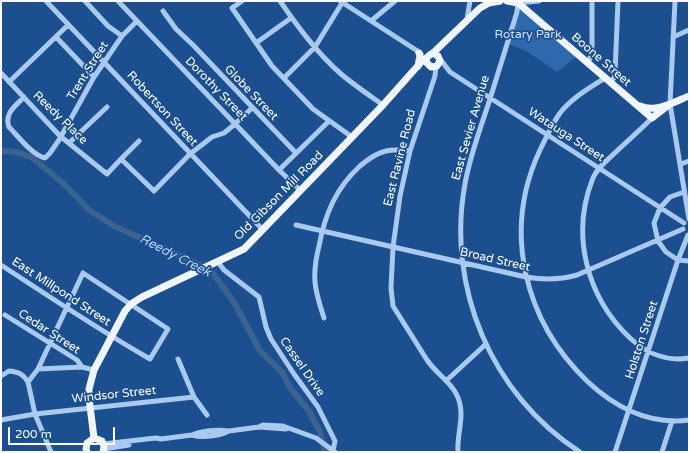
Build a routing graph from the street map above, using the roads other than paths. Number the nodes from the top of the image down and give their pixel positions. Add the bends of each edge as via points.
1 (46, 1) edge
2 (84, 1) edge
3 (118, 1) edge
4 (242, 1) edge
5 (280, 1) edge
6 (395, 1) edge
7 (470, 1) edge
8 (500, 1) edge
9 (507, 1) edge
10 (539, 1) edge
11 (592, 1) edge
12 (618, 1) edge
13 (675, 1) edge
14 (341, 2) edge
15 (518, 2) edge
16 (163, 11) dead end
17 (291, 18) junction
18 (467, 20) junction
19 (137, 21) junction
20 (371, 21) junction
21 (68, 25) junction
22 (689, 30) edge
23 (122, 36) junction
24 (56, 37) junction
25 (673, 37) junction
26 (256, 43) junction
27 (315, 47) junction
28 (417, 52) junction
29 (433, 61) junction
30 (104, 62) junction
31 (588, 63) junction
32 (418, 68) junction
33 (450, 72) junction
34 (1, 73) edge
35 (435, 76) junction
36 (94, 77) junction
37 (284, 78) junction
38 (607, 80) junction
39 (9, 82) junction
40 (689, 96) edge
41 (24, 98) junction
42 (490, 98) junction
43 (631, 100) junction
44 (670, 104) junction
45 (382, 105) junction
46 (107, 107) dead end
47 (252, 108) junction
48 (652, 118) junction
49 (328, 121) junction
50 (235, 124) junction
51 (547, 134) junction
52 (60, 136) junction
53 (352, 137) junction
54 (139, 141) dead end
55 (69, 144) junction
56 (410, 151) junction
57 (296, 153) junction
58 (190, 154) junction
59 (121, 159) junction
60 (689, 161) edge
61 (681, 164) junction
62 (599, 168) junction
63 (279, 170) junction
64 (300, 190) junction
65 (684, 192) junction
66 (660, 208) junction
67 (687, 220) edge
68 (296, 225) dead end
69 (684, 229) junction
70 (263, 230) junction
71 (322, 231) junction
72 (689, 235) edge
73 (658, 240) junction
74 (393, 247) junction
75 (678, 260) junction
76 (689, 260) edge
77 (216, 263) junction
78 (462, 263) junction
79 (1, 265) edge
80 (588, 271) junction
81 (526, 278) junction
82 (131, 304) junction
83 (67, 308) junction
84 (5, 315) dead end
85 (324, 318) dead end
86 (111, 337) junction
87 (49, 343) junction
88 (486, 344) junction
89 (649, 352) junction
90 (689, 358) edge
91 (178, 359) dead end
92 (82, 367) junction
93 (38, 369) junction
94 (94, 370) junction
95 (1, 376) edge
96 (447, 380) junction
97 (28, 382) junction
98 (194, 397) junction
99 (90, 408) junction
100 (629, 411) junction
101 (35, 414) junction
102 (207, 415) dead end
103 (1, 420) edge
104 (689, 420) edge
105 (672, 421) junction
106 (94, 438) junction
107 (103, 448) edge
108 (333, 451) edge
109 (51, 452) edge
110 (87, 452) edge
111 (458, 452) edge
112 (580, 452) edge
113 (615, 452) edge
114 (662, 452) edge

1 - 21 street, Robertson Street
2 - 23 street via 108,26
3 - 19 street, Dorothy Street
4 - 26 street via 232,8
5 - 17 street
6 - 20 street
7 - 18 street
8 - 18 main road via 484,6
9 - 15 main road
10 - 15 street
11 - 31 street via 592,53
12 - 38 street via 615,74 614,78
13 - 25 street
14 - 20 street
14 - 27 street
15 - 31 main road, Boone Street
15 - 42 street, East Sevier Avenue
16 - 47 street, Globe Street via 176,30
17 - 26 street
17 - 27 street
18 - 29 main road via 442,45
19 - 23 street, Trent Street
19 - 50 street, Dorothy Street
20 - 28 street
21 - 24 street
21 - 30 street, Robertson Street
22 - 25 street
23 - 30 street, Trent Street
24 - 36 street
24 - 39 street
25 - 44 street
26 - 37 street
27 - 37 street
27 - 45 street via 341,73
28 - 29 street
28 - 32 main road via 420,56
29 - 32 main road, Old Gibson Mill Road via 423,60
29 - 33 street, Watauga Street
29 - 35 street
30 - 36 street, Trent Street
30 - 58 street, Robertson Street
31 - 38 main road, Boone Street
32 - 45 main road, Old Gibson Mill Road
33 - 35 street via 444,71
33 - 42 street, Watauga Street
34 - 39 street, Reedy Place
35 - 56 street, East Ravine Road
36 - 52 street, Trent Street
37 - 49 street
38 - 43 main road, Boone Street
38 - 51 street via 583,91 560,113
39 - 41 street, Reedy Place
40 - 44 main road
41 - 52 street, Reedy Place
41 - 52 street, Trent Street via 10,112 7,122 9,127 33,152 43,158 47,157
42 - 51 street, Watauga Street
42 - 78 street, East Sevier Avenue via 465,184 460,219
43 - 44 main road via 647,108
43 - 48 main road, Boone Street
44 - 48 main road
44 - 61 street
45 - 53 main road, Old Gibson Mill Road
46 - 55 street
47 - 50 street
47 - 57 street, Globe Street
48 - 62 street
49 - 53 street
49 - 57 street
50 - 58 street
50 - 63 street, Dorothy Street
51 - 62 street, Watauga Street
51 - 81 street via 532,168 523,202 521,236
52 - 55 street, Reedy Place
53 - 64 main road, Old Gibson Mill Road
54 - 59 street
55 - 59 street, Reedy Place via 107,174
56 - 71 street via 386,151 374,156 353,172 333,199
56 - 74 street, East Ravine Road via 400,196
57 - 63 street
58 - 59 street via 154,190
58 - 70 street, Robertson Street
60 - 61 street
61 - 65 street
62 - 66 street, Watauga Street
62 - 80 street via 589,190 584,212 583,238
63 - 64 street, Dorothy Street
64 - 70 main road, Old Gibson Mill Road
65 - 66 street via 670,197
65 - 67 street
66 - 67 street, Watauga Street
66 - 73 street via 654,223
67 - 69 street
68 - 71 street, Broad Street
69 - 72 street
69 - 73 street, Broad Street
70 - 77 main road, Old Gibson Mill Road via 244,249
71 - 74 street, Broad Street
71 - 85 street via 315,282
72 - 75 street, Holston Street
73 - 75 street via 666,252
73 - 80 street, Broad Street
74 - 78 street, Broad Street
74 - 96 street, East Ravine Road via 393,306 430,365
75 - 76 street
75 - 89 street, Holston Street
77 - 82 main road, Old Gibson Mill Road
77 - 108 street, Cassel Drive via 259,297 271,339 320,409 335,441
78 - 81 street, Broad Street
78 - 88 street, East Sevier Avenue via 471,306
79 - 83 street, East Millpond Street
80 - 81 street, Broad Street via 558,280
80 - 89 street via 597,295 609,314 629,336
81 - 100 street via 538,315 563,354 590,384
82 - 83 street via 83,273
82 - 86 main road, Old Gibson Mill Road via 119,319
82 - 86 street, East Millpond Street via 168,329 159,345 150,359
83 - 86 street, East Millpond Street
83 - 87 street
84 - 87 street, Cedar Street
86 - 94 main road, Old Gibson Mill Road
87 - 92 street, Cedar Street via 77,360
87 - 93 street
88 - 96 street
88 - 112 street, East Sevier Avenue via 507,381 527,407 556,435
89 - 90 street via 666,359
89 - 100 street, Holston Street
91 - 98 street
92 - 93 street
92 - 94 street
93 - 97 street
94 - 99 main road, Old Gibson Mill Road via 89,389
95 - 97 street via 9,371 16,371 23,374
96 - 111 street, East Ravine Road via 457,396 461,412
97 - 101 street
98 - 99 street, Windsor Street
98 - 102 street
99 - 101 street, Windsor Street
99 - 106 main road, Old Gibson Mill Road
100 - 105 street via 650,418
100 - 113 street, Holston Street
101 - 103 street, Windsor Street
101 - 109 street
104 - 105 street
105 - 114 street
106 - 107 main road via 99,439
106 - 110 main road via 87,443
107 - 108 street via 259,427 289,428 316,438

